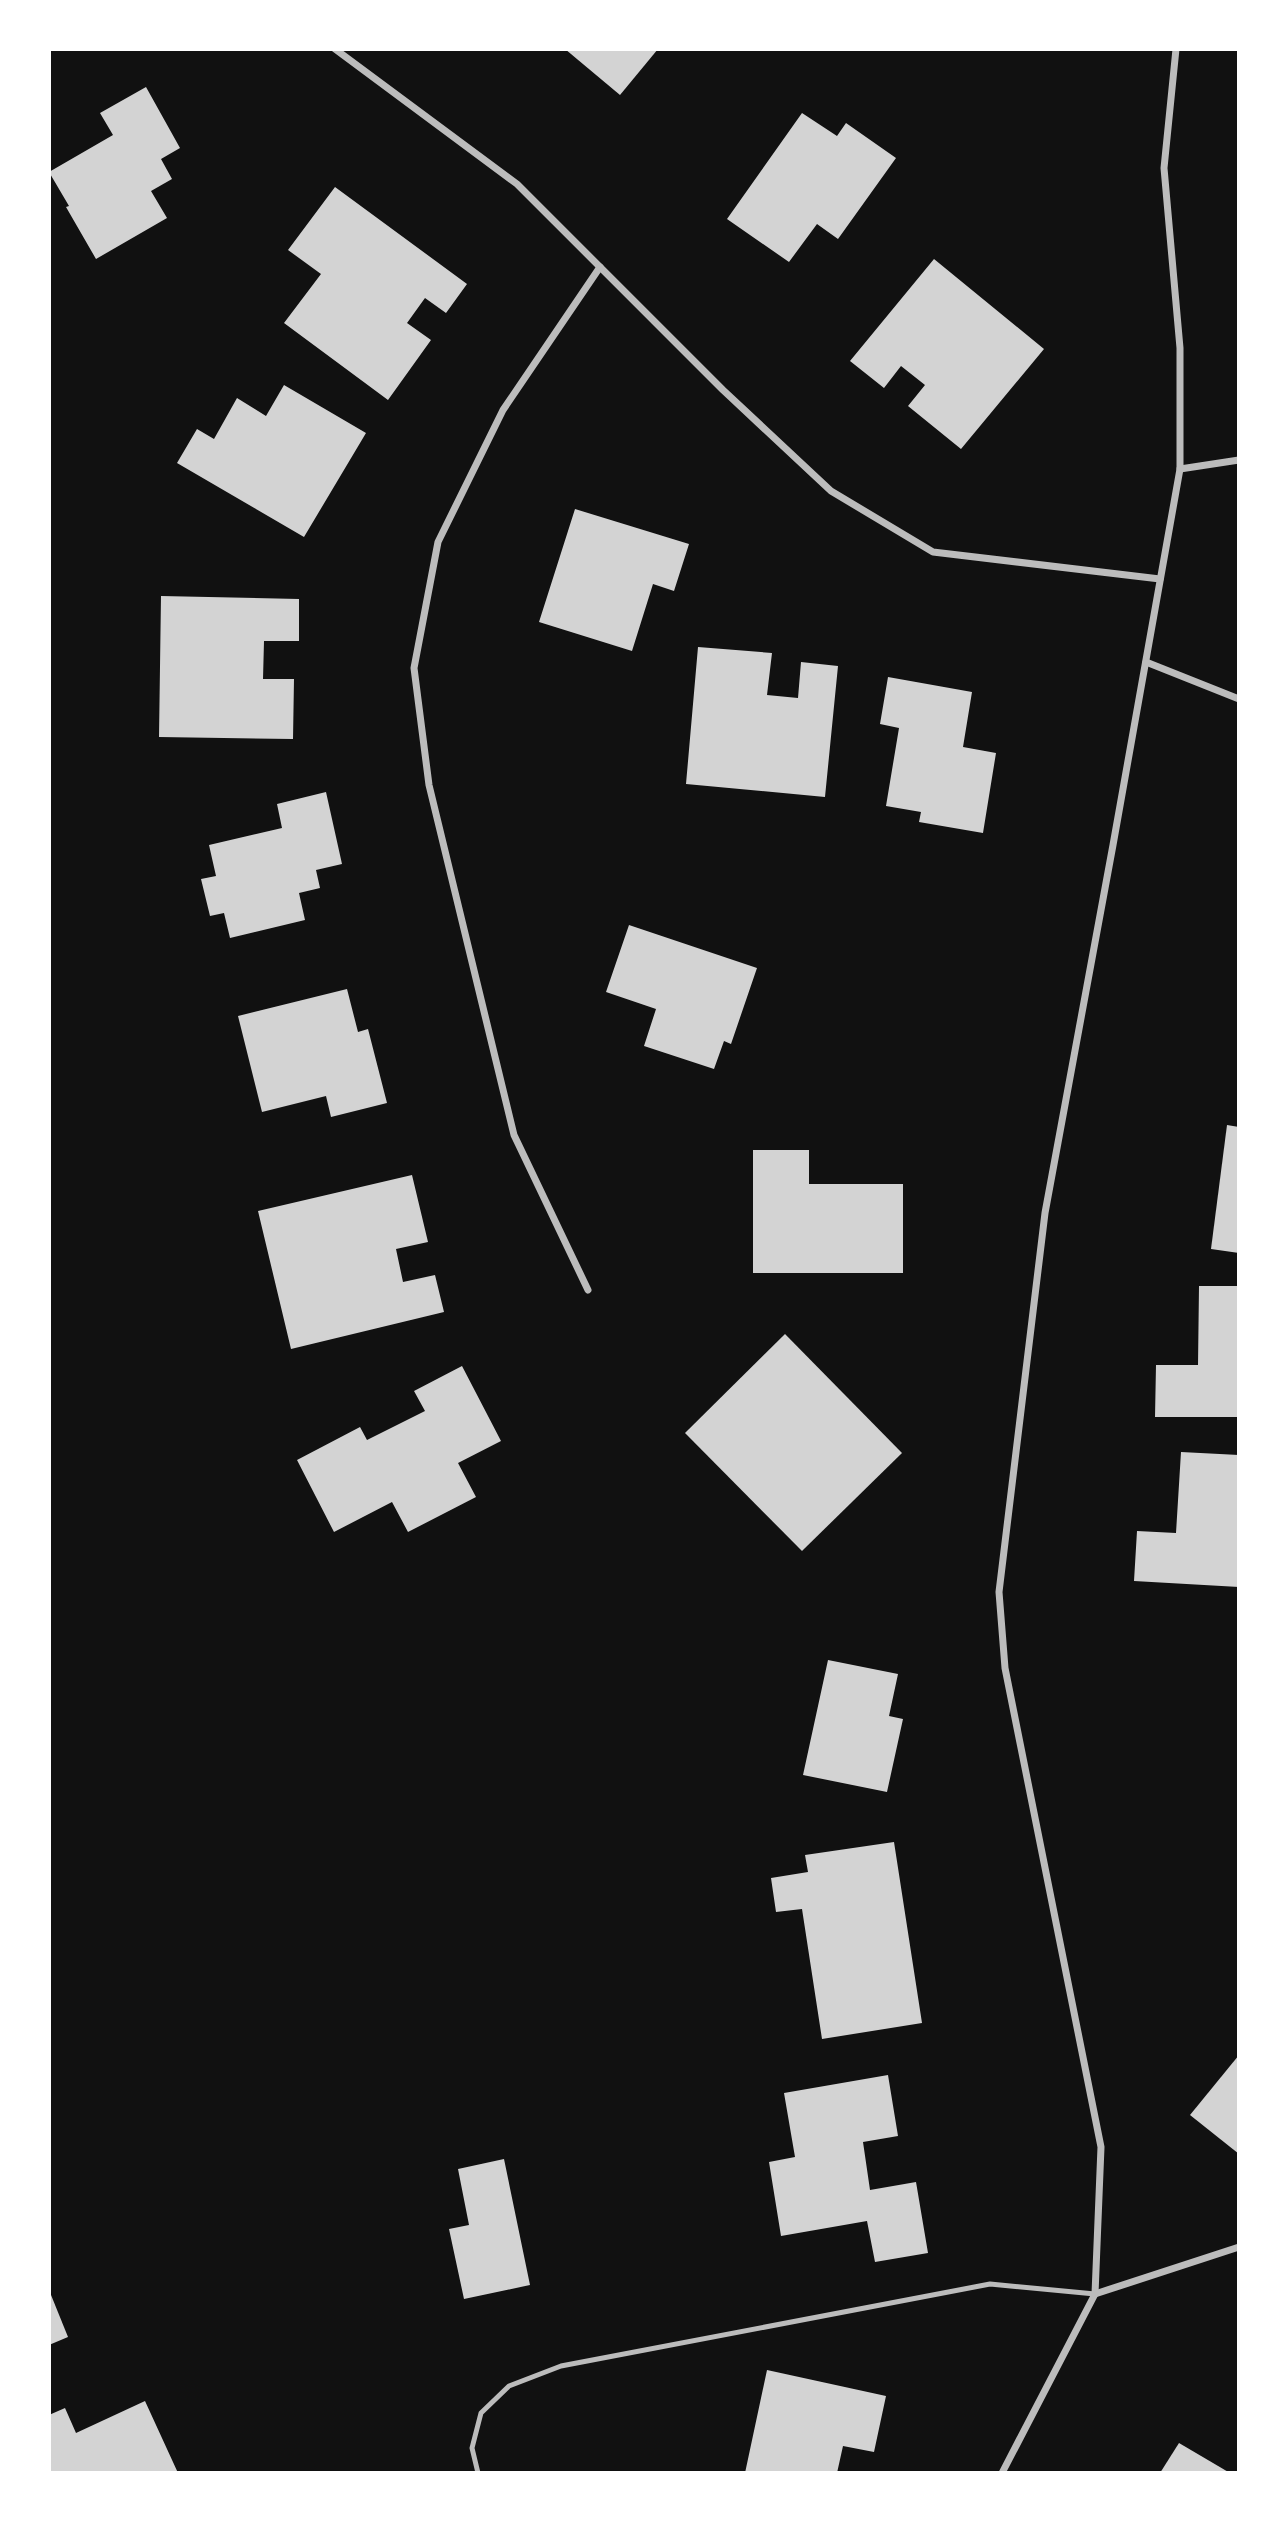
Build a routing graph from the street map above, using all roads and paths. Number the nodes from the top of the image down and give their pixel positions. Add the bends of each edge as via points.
1 (335, 49) edge
2 (1176, 49) edge
3 (600, 267) junction
4 (1239, 460) edge
5 (1180, 468) junction
6 (1160, 579) junction
7 (1146, 662) junction
8 (1239, 699) edge
9 (588, 1290) dead end
10 (1239, 2247) edge
11 (1095, 2294) junction
12 (478, 2473) edge
13 (1002, 2473) edge

1 - 3 street via 517,184
2 - 5 street via 1164,168 1180,348
3 - 6 street via 831,491 933,552
3 - 9 street via 503,410 438,542 414,668 429,785 514,1135
4 - 5 street
5 - 6 street
6 - 7 street
7 - 8 street
7 - 11 street via 1045,1213 999,1592 1005,1668 1101,2147
10 - 11 street
11 - 12 lane via 990,2284 561,2366 509,2386 481,2413 472,2448
11 - 13 street

